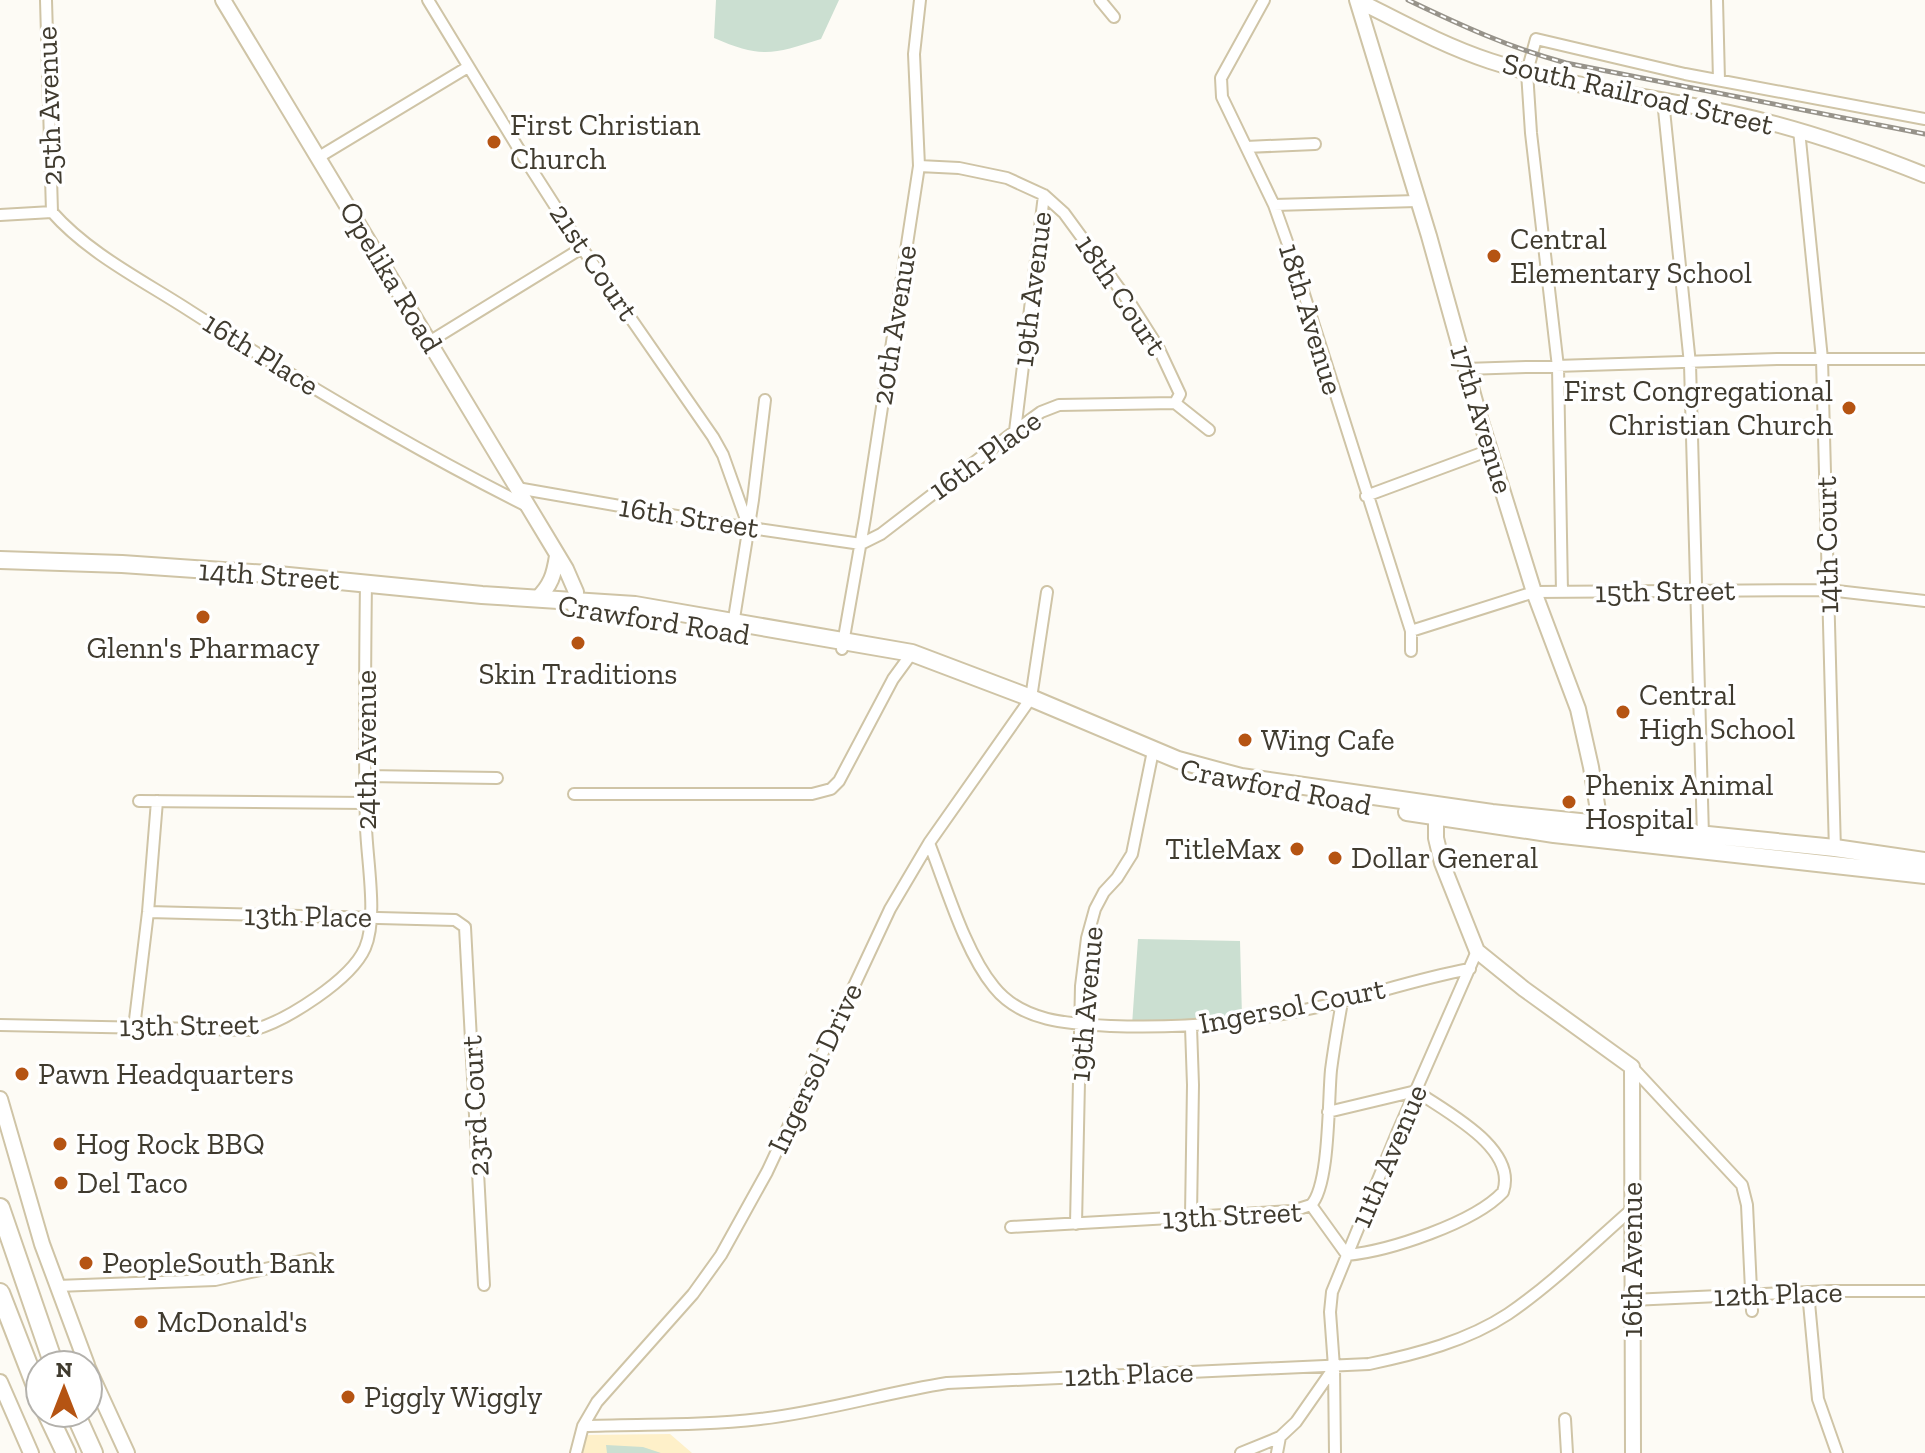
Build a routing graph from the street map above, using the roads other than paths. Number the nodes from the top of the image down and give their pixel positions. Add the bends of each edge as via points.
1 (46, 0) edge
2 (223, 0) edge
3 (428, 0) edge
4 (920, 0) edge
5 (1100, 0) edge
6 (1264, 0) edge
7 (1357, 0) edge
8 (1717, 0) edge
9 (1114, 17) dead end
10 (468, 67) junction
11 (1527, 72) junction
12 (1719, 80) junction
13 (1663, 100) junction
14 (1925, 119) edge
15 (1799, 130) junction
16 (1315, 144) dead end
17 (1246, 147) junction
18 (319, 157) junction
19 (919, 166) junction
20 (1925, 175) edge
21 (1044, 195) junction
22 (1417, 201) junction
23 (1274, 205) junction
24 (52, 212) junction
25 (0, 215) edge
26 (582, 248) junction
27 (429, 342) junction
28 (1822, 359) junction
29 (1925, 359) edge
30 (1690, 364) junction
31 (1558, 367) junction
32 (1465, 369) junction
33 (765, 400) dead end
34 (1175, 403) junction
35 (1209, 430) dead end
36 (1015, 431) junction
37 (1490, 450) junction
38 (517, 488) junction
39 (1366, 496) junction
40 (527, 506) junction
41 (749, 528) junction
42 (861, 544) junction
43 (557, 556) junction
44 (0, 560) edge
45 (569, 576) junction
46 (366, 582) junction
47 (1828, 590) junction
48 (1696, 591) junction
49 (1047, 592) dead end
50 (1534, 592) junction
51 (1562, 592) junction
52 (537, 599) junction
53 (601, 601) junction
54 (1925, 601) edge
55 (574, 602) junction
56 (733, 626) junction
57 (1411, 631) junction
58 (843, 644) junction
59 (1411, 651) dead end
60 (908, 657) junction
61 (1029, 703) junction
62 (1152, 756) junction
63 (366, 776) junction
64 (497, 778) dead end
65 (574, 794) dead end
66 (139, 801) dead end
67 (157, 801) junction
68 (366, 803) junction
69 (1435, 811) junction
70 (1596, 830) junction
71 (1703, 842) junction
72 (929, 843) junction
73 (1836, 856) junction
74 (1925, 861) edge
75 (1925, 875) edge
76 (148, 912) junction
77 (371, 917) junction
78 (465, 927) joint
79 (1477, 951) junction
80 (1470, 969) junction
81 (1342, 1002) junction
82 (0, 1025) edge
83 (1081, 1025) junction
84 (1191, 1027) junction
85 (134, 1028) junction
86 (1632, 1067) junction
87 (1416, 1091) junction
88 (0, 1099) edge
89 (1328, 1112) junction
90 (1311, 1205) junction
91 (0, 1208) edge
92 (1631, 1210) junction
93 (1191, 1215) junction
94 (1076, 1224) junction
95 (1011, 1227) dead end
96 (1347, 1255) junction
97 (310, 1259) dead end
98 (484, 1285) dead end
99 (57, 1286) junction
100 (1925, 1291) edge
101 (1808, 1292) junction
102 (0, 1293) edge
103 (1752, 1294) junction
104 (1631, 1300) junction
105 (1752, 1311) dead end
106 (48, 1349) edge
107 (81, 1349) edge
108 (24, 1355) edge
109 (1334, 1367) junction
110 (0, 1382) edge
111 (104, 1403) edge
112 (1565, 1419) dead end
113 (583, 1426) junction
114 (55, 1429) edge
115 (82, 1429) edge
116 (1280, 1437) junction
117 (31, 1453) edge
118 (66, 1453) edge
119 (93, 1453) edge
120 (127, 1453) edge
121 (576, 1453) edge
122 (1241, 1453) edge
123 (1277, 1453) edge
124 (1335, 1453) edge
125 (1567, 1453) edge
126 (1633, 1453) edge
127 (1837, 1453) edge

1 - 24 street, 25th Avenue
2 - 18 street, Opelika Road
3 - 10 street, 21st Court
4 - 19 street, 20th Avenue via 914,54
5 - 9 street
6 - 17 street, 18th Avenue via 1221,78 1225,105
7 - 11 street, South Railroad Street via 1465,52
7 - 22 street, 17th Avenue
8 - 12 street
10 - 18 street
10 - 26 street, 21st Court
11 - 12 street via 1536,39
11 - 13 street, South Railroad Street
11 - 31 street
12 - 14 street
13 - 15 street, South Railroad Street
13 - 30 street
15 - 20 street, South Railroad Street
15 - 28 street, 14th Court
16 - 17 street
17 - 23 street, 18th Avenue
18 - 27 street, Opelika Road
19 - 21 street via 1007,178
19 - 42 street, 20th Avenue
21 - 34 street, 18th Court via 1070,220 1132,306 1177,383 1180,394
21 - 36 street, 19th Avenue
22 - 23 street
22 - 32 street, 17th Avenue
23 - 39 street, 18th Avenue
24 - 25 street
24 - 40 street, 16th Place via 109,259 232,338 397,437
26 - 27 street
26 - 41 street, 21st Court via 713,437
27 - 38 street, Opelika Road
28 - 29 street
28 - 30 street
28 - 47 street, 14th Court
30 - 31 street
30 - 48 street
31 - 32 street
31 - 51 street
32 - 37 street, 17th Avenue
33 - 41 street
34 - 35 street
34 - 36 street, 16th Place via 1059,405
36 - 42 street, 16th Place
37 - 39 street
37 - 50 street, 17th Avenue
38 - 40 street, Opelika Road
38 - 41 street, 16th Street
39 - 57 street, 18th Avenue
40 - 43 street, Opelika Road
41 - 42 street, 16th Street
41 - 56 street
42 - 58 street, 20th Avenue
43 - 45 street, Opelika Road
43 - 52 street via 550,586
43 - 55 street, Opelika Road
44 - 46 main road, 14th Street
45 - 53 street
45 - 55 street, Opelika Road
46 - 52 main road, 14th Street
46 - 63 street, 24th Avenue
47 - 48 street, 15th Street
47 - 54 street, 15th Street
47 - 73 street, 14th Court
48 - 51 street, 15th Street
48 - 71 street
49 - 61 street
50 - 51 street, 15th Street
50 - 57 street, 15th Street
50 - 70 street, 17th Avenue via 1578,709 1591,767
52 - 55 main road, Crawford Road via 545,604
53 - 55 main road, Crawford Road
53 - 56 main road, Crawford Road
55 - 56 main road, Crawford Road
56 - 58 main road, Crawford Road
57 - 59 street, 18th Avenue
58 - 60 main road, Crawford Road
60 - 61 main road, Crawford Road
60 - 65 street via 856,762 822,793
61 - 62 main road, Crawford Road
61 - 72 street, Ingersol Drive
62 - 69 main road, Crawford Road via 1207,779
62 - 83 street, 19th Avenue via 1132,854 1104,892 1087,938
63 - 64 street
63 - 68 street, 24th Avenue
66 - 67 street
67 - 68 street
67 - 76 street
68 - 77 street, 24th Avenue
69 - 70 main road via 1554,834
69 - 79 street via 1442,863
70 - 71 main road
71 - 73 main road
72 - 83 street, Ingersol Court via 994,988 1016,1008
72 - 113 street, Ingersol Drive via 890,909 746,1213 693,1294 597,1402
73 - 74 main road
73 - 75 main road
76 - 77 street, 13th Place
76 - 85 street
77 - 78 street, 13th Place via 455,920
77 - 85 street, 13th Street via 366,945 356,962 296,1012 271,1025 253,1030
78 - 98 street, 23rd Court
79 - 80 street, 11th Avenue
79 - 86 street
80 - 81 street, Ingersol Court
80 - 87 street, 11th Avenue
81 - 84 street, Ingersol Court
81 - 89 street
82 - 85 street, 13th Street
83 - 84 street, Ingersol Court
83 - 94 street, 19th Avenue
84 - 93 street
86 - 92 street, 16th Avenue
86 - 103 street via 1742,1185
87 - 89 street
87 - 96 street, 11th Avenue
87 - 96 street via 1494,1149 1504,1165 1503,1192 1490,1204 1402,1244
88 - 99 street
89 - 90 street via 1321,1188
90 - 93 street, 13th Street via 1292,1211
90 - 96 street, 13th Street
91 - 106 highway
92 - 104 street, 16th Avenue
92 - 109 street, 12th Place via 1505,1316 1417,1354
93 - 94 street, 13th Street
94 - 95 street, 13th Street
96 - 109 street, 11th Avenue via 1332,1292
97 - 99 street via 215,1280
99 - 107 street
100 - 101 street, 12th Place
101 - 103 street, 12th Place
101 - 127 street via 1818,1399
102 - 108 highway
103 - 104 street, 12th Place
103 - 105 street
104 - 126 street, 16th Avenue
109 - 113 street, 12th Place via 947,1383 757,1420
109 - 116 street
109 - 124 street
110 - 117 street
111 - 120 street
112 - 125 street
113 - 121 street, Ingersol Drive
114 - 118 highway
115 - 119 highway
116 - 122 street
116 - 123 street

